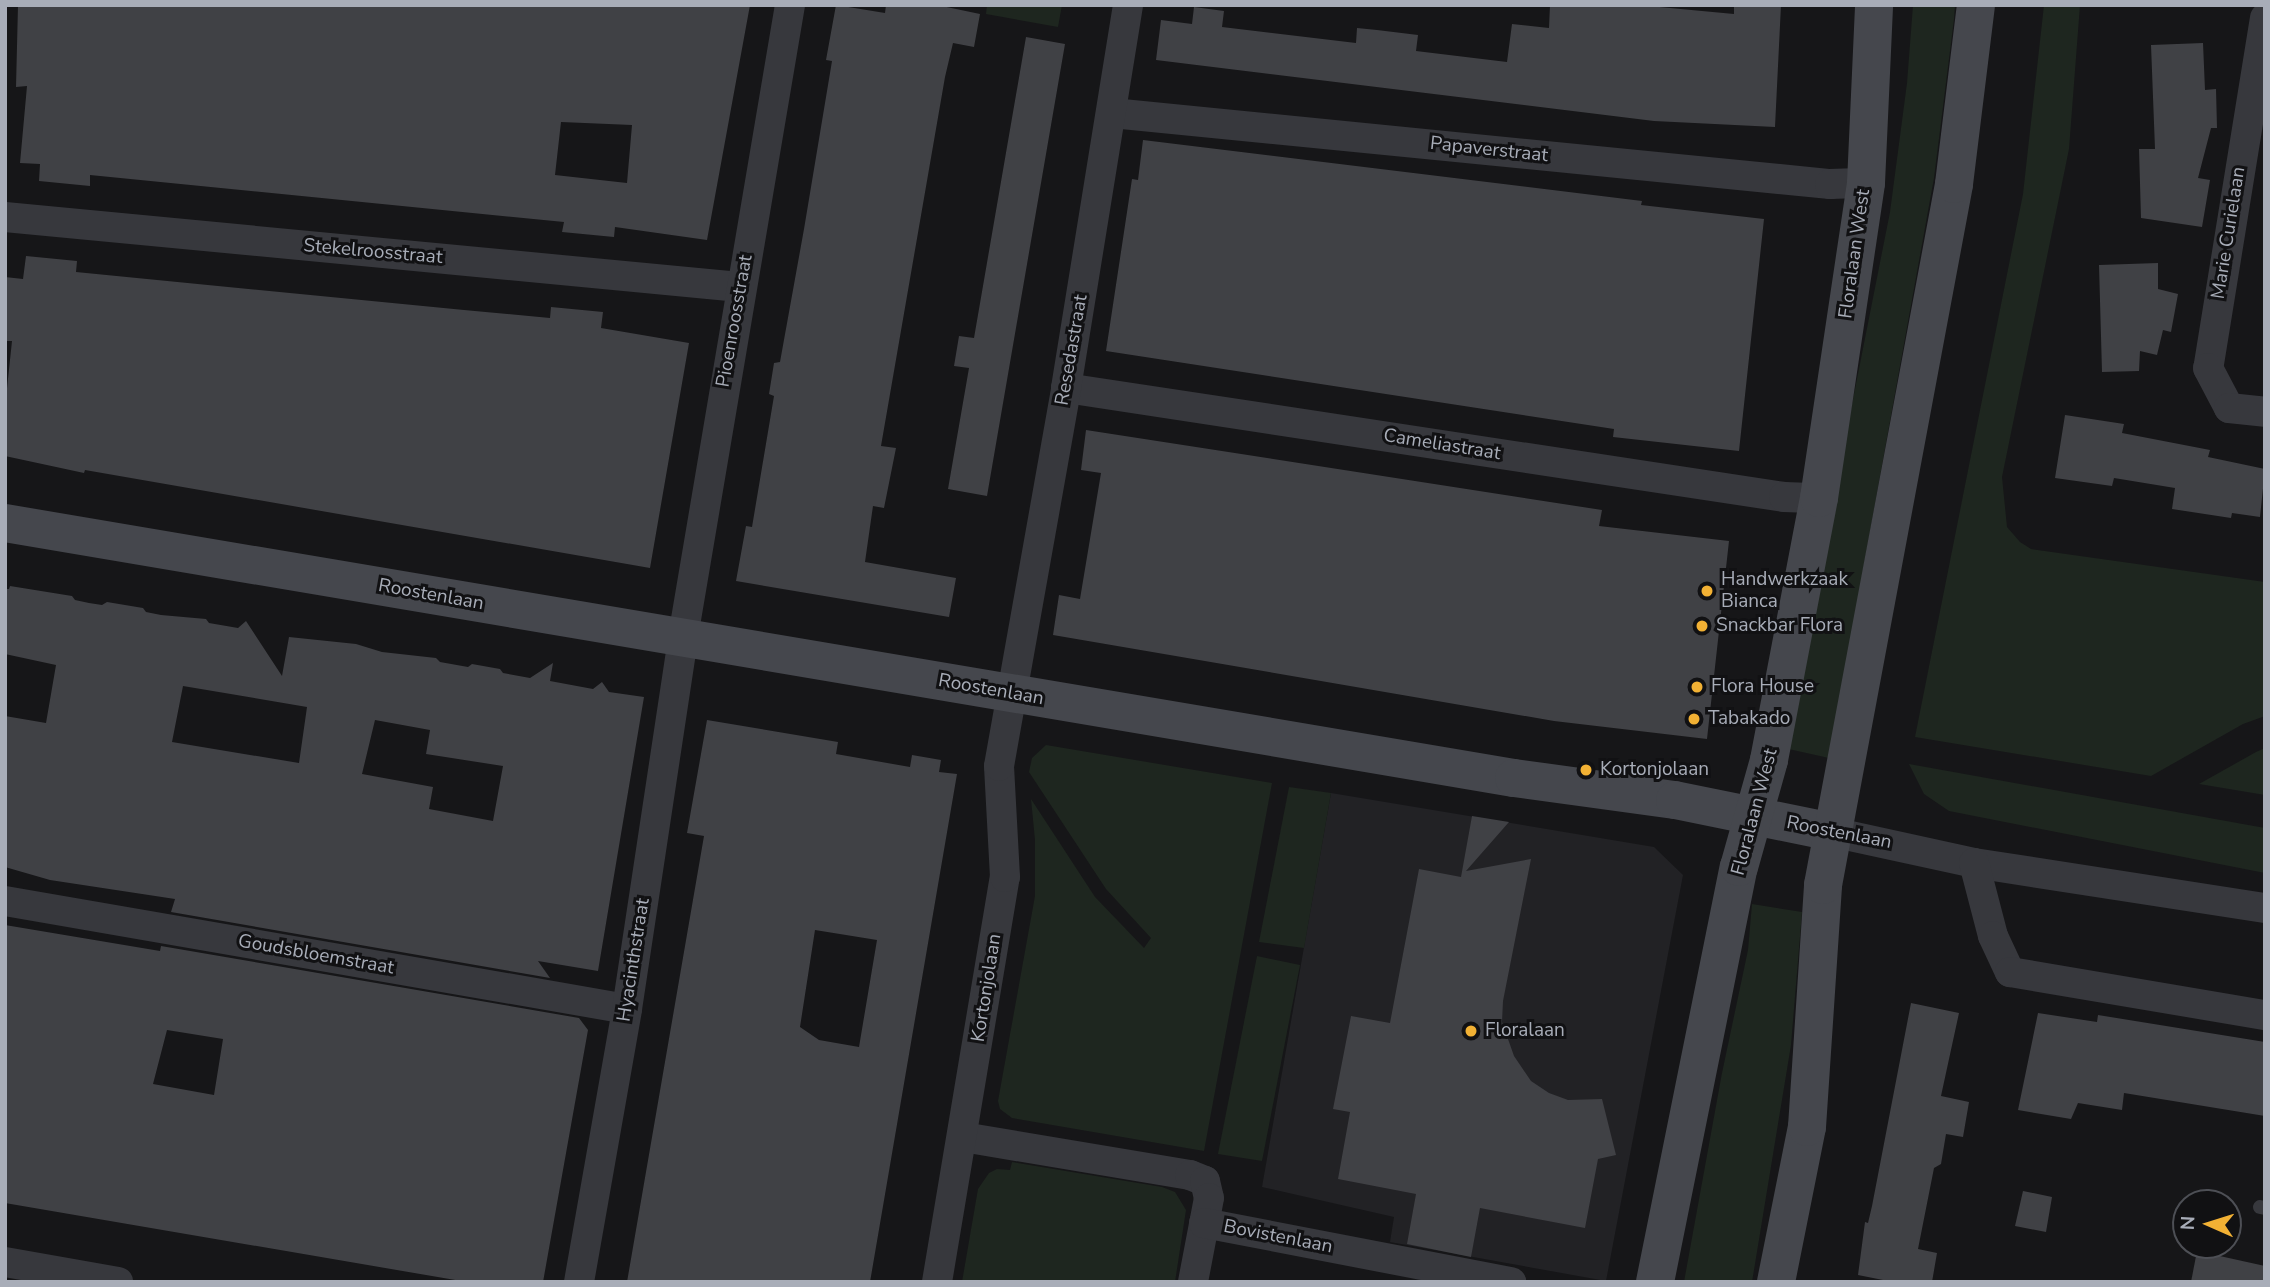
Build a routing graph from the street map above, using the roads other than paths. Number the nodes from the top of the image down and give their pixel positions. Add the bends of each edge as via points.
1 (790, 5) edge
2 (1128, 5) edge
3 (1874, 5) edge
4 (1976, 5) edge
5 (2265, 18) edge
6 (1112, 113) junction
7 (1866, 183) junction
8 (5, 218) edge
9 (740, 287) junction
10 (1066, 388) junction
11 (2265, 412) edge
12 (1819, 498) junction
13 (5, 523) edge
14 (682, 638) junction
15 (1012, 694) junction
16 (1752, 816) junction
17 (1832, 832) junction
18 (1974, 863) junction
19 (5, 901) edge
20 (2265, 908) edge
21 (627, 1009) junction
22 (2265, 1015) edge
23 (963, 1137) junction
24 (1205, 1223) junction
25 (5, 1262) edge
26 (118, 1282) edge
27 (579, 1282) edge
28 (937, 1282) edge
29 (1194, 1282) edge
30 (1511, 1282) edge
31 (1655, 1282) edge
32 (1776, 1282) edge

1 - 9 street, Pioenroosstraat
2 - 6 street, Resedastraat
3 - 7 main road, Floralaan West
4 - 17 main road via 1954,184
5 - 11 street, Marie Curielaan via 2208,368 2229,408
6 - 7 street, Papaverstraat via 1830,184
6 - 10 street, Resedastraat
7 - 12 main road, Floralaan West
8 - 9 street, Stekelroosstraat
9 - 14 street, Pioenroosstraat
10 - 12 street, Cameliastraat via 1784,497
10 - 15 street, Resedastraat
12 - 16 main road, Floralaan West via 1769,760
13 - 14 main road, Roostenlaan
14 - 15 main road, Roostenlaan
14 - 21 street, Hyacinthstraat
15 - 16 main road, Roostenlaan
15 - 23 street, Kortonjolaan via 999,766 1006,877
16 - 17 main road, Roostenlaan
16 - 31 main road, Floralaan West
17 - 18 street, Roostenlaan
17 - 32 main road via 1823,885 1807,1127
18 - 20 street, Roostenlaan
18 - 22 street via 1993,936 2010,972
19 - 21 street, Goudsbloemstraat
21 - 27 street, Hyacinthstraat
23 - 24 street, Bovistenlaan via 1190,1175 1205,1181 1209,1198
23 - 28 street, Kortonjolaan
24 - 29 street
24 - 30 street, Bovistenlaan
25 - 26 street

